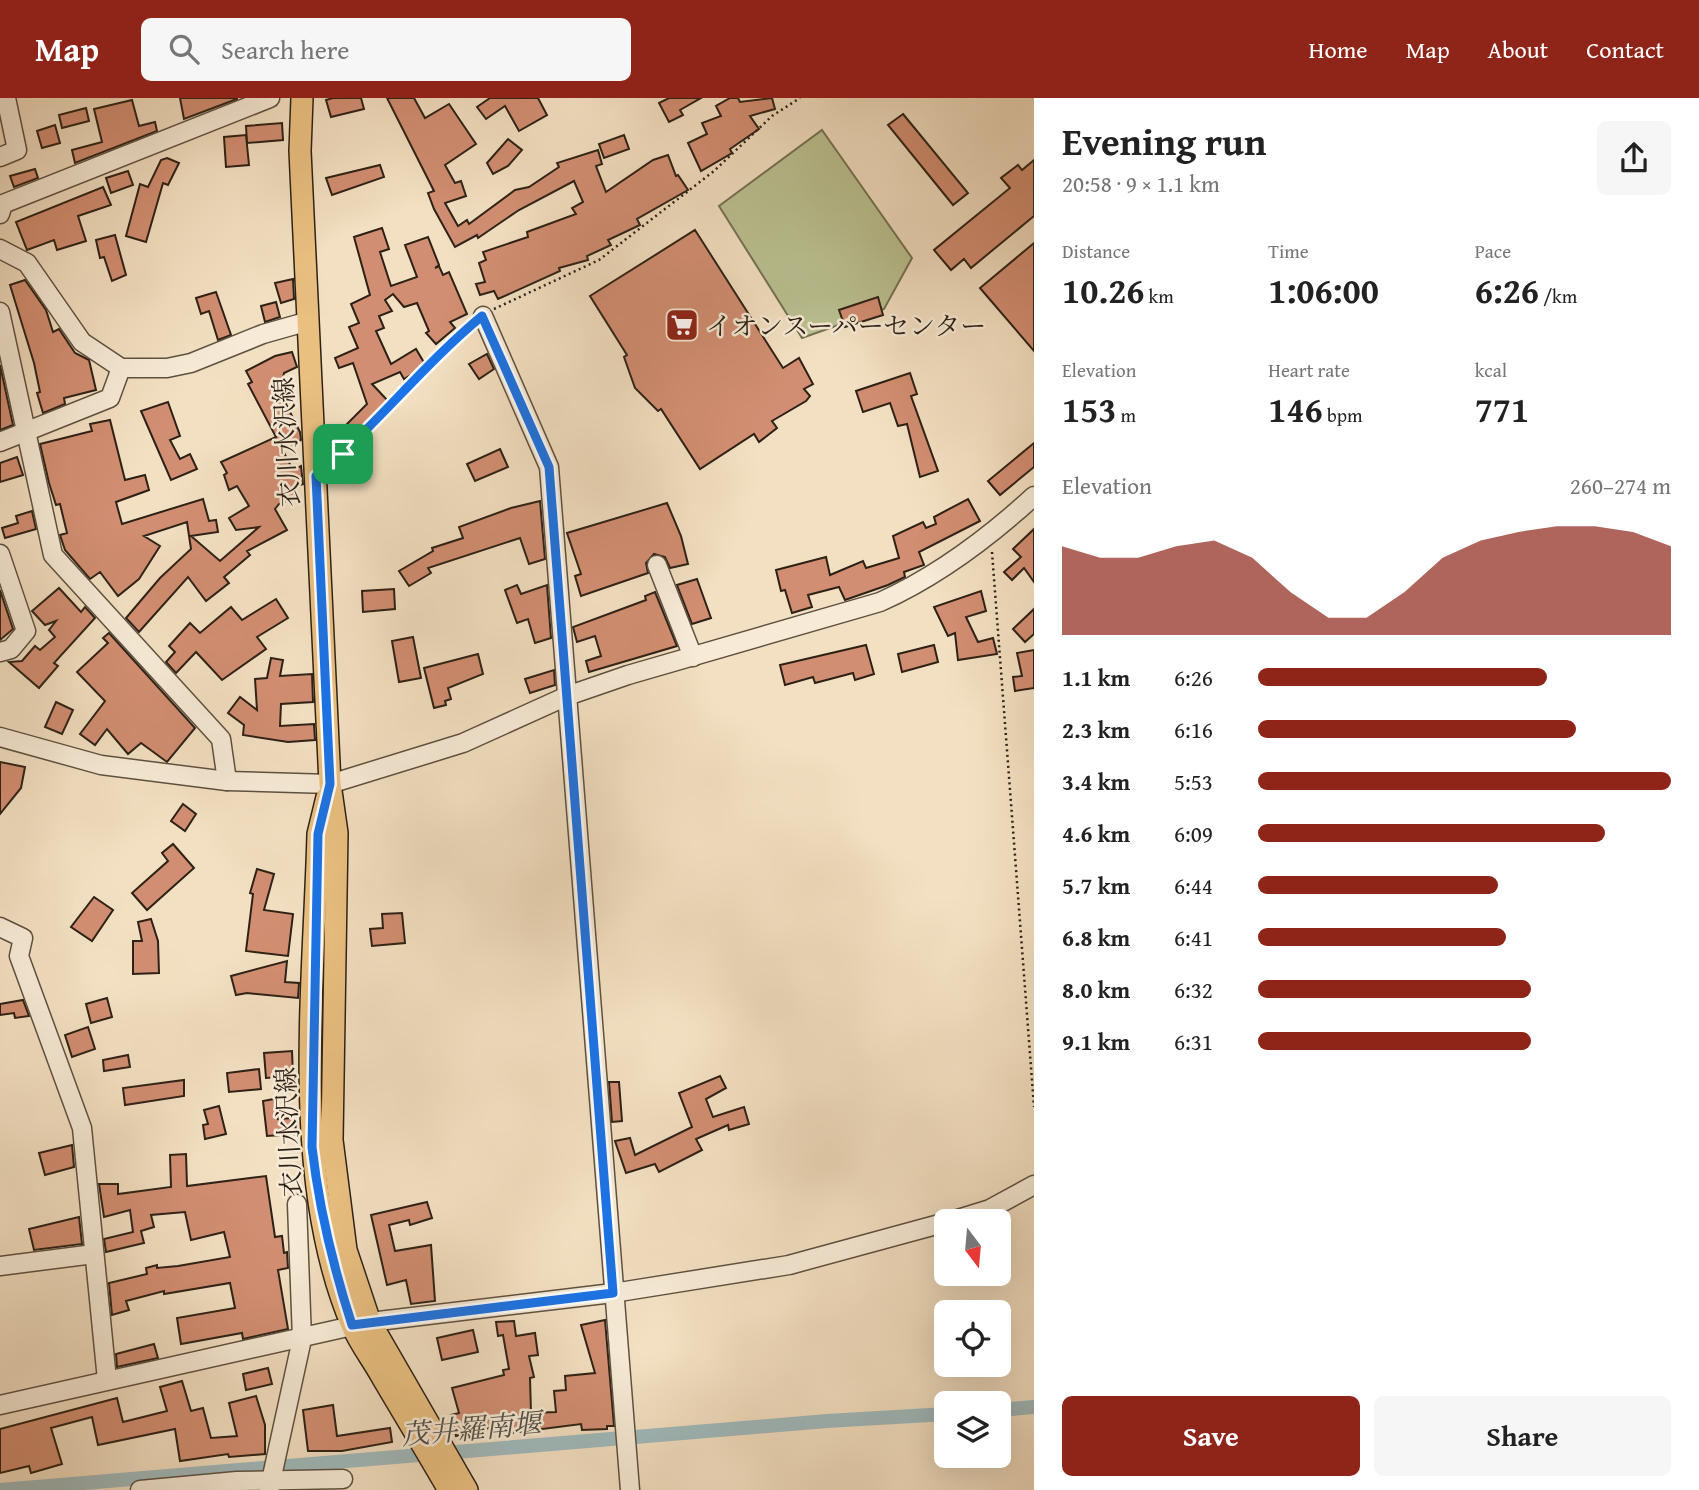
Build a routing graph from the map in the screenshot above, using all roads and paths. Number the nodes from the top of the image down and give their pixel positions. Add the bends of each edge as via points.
1 (6, 98) edge
2 (270, 98) edge
3 (302, 98) edge
4 (800, 98) edge
5 (0, 157) edge
6 (0, 214) edge
7 (0, 249) edge
8 (0, 312) edge
9 (482, 316) junction
10 (309, 321) junction
11 (121, 368) junction
12 (28, 431) junction
13 (0, 442) edge
14 (316, 476) junction
15 (1034, 496) edge
16 (991, 535) junction
17 (0, 554) edge
18 (657, 565) dead end
19 (0, 652) edge
20 (693, 657) junction
21 (567, 696) junction
22 (0, 737) edge
23 (227, 781) junction
24 (330, 784) junction
25 (0, 927) edge
26 (1034, 1107) edge
27 (1034, 1185) edge
28 (297, 1205) dead end
29 (990, 1209) edge
30 (934, 1226) edge
31 (93, 1254) junction
32 (0, 1266) edge
33 (613, 1293) junction
34 (361, 1324) junction
35 (302, 1339) junction
36 (393, 1379) junction
37 (107, 1380) junction
38 (0, 1405) edge
39 (343, 1479) dead end
40 (270, 1483) edge
41 (140, 1490) edge
42 (449, 1490) edge
43 (467, 1490) edge
44 (630, 1490) edge

1 - 5 street via 17,150
2 - 6 street via 4,204
3 - 10 main road, 衣川水沢線 via 300,151
4 - 9 path via 599,260
7 - 11 street via 27,263 82,342
8 - 12 street
9 - 14 path
9 - 21 street via 549,467
10 - 11 street via 262,334 191,363
10 - 14 main road, 衣川水沢線
11 - 12 street via 110,398
12 - 13 street
12 - 23 street via 53,555 220,739
14 - 24 main road, 衣川水沢線
15 - 16 street
16 - 20 street via 934,575 880,602
16 - 26 path
17 - 19 street via 26,631 11,649
18 - 20 street
20 - 21 street
21 - 24 street via 464,743
21 - 33 street
22 - 23 street via 101,765
23 - 24 street
24 - 34 main road, 衣川水沢線 via 337,834 332,1140
25 - 31 street via 23,938 19,956 82,1128
27 - 29 street
28 - 35 street
30 - 33 street via 789,1265
31 - 32 street
31 - 37 street
33 - 34 street
33 - 44 street
34 - 35 street
34 - 36 main road, 衣川水沢線
35 - 37 street
35 - 40 street
36 - 42 main road, 衣川水沢線
36 - 43 main road, 衣川水沢線
37 - 38 street
39 - 40 street
40 - 41 street

